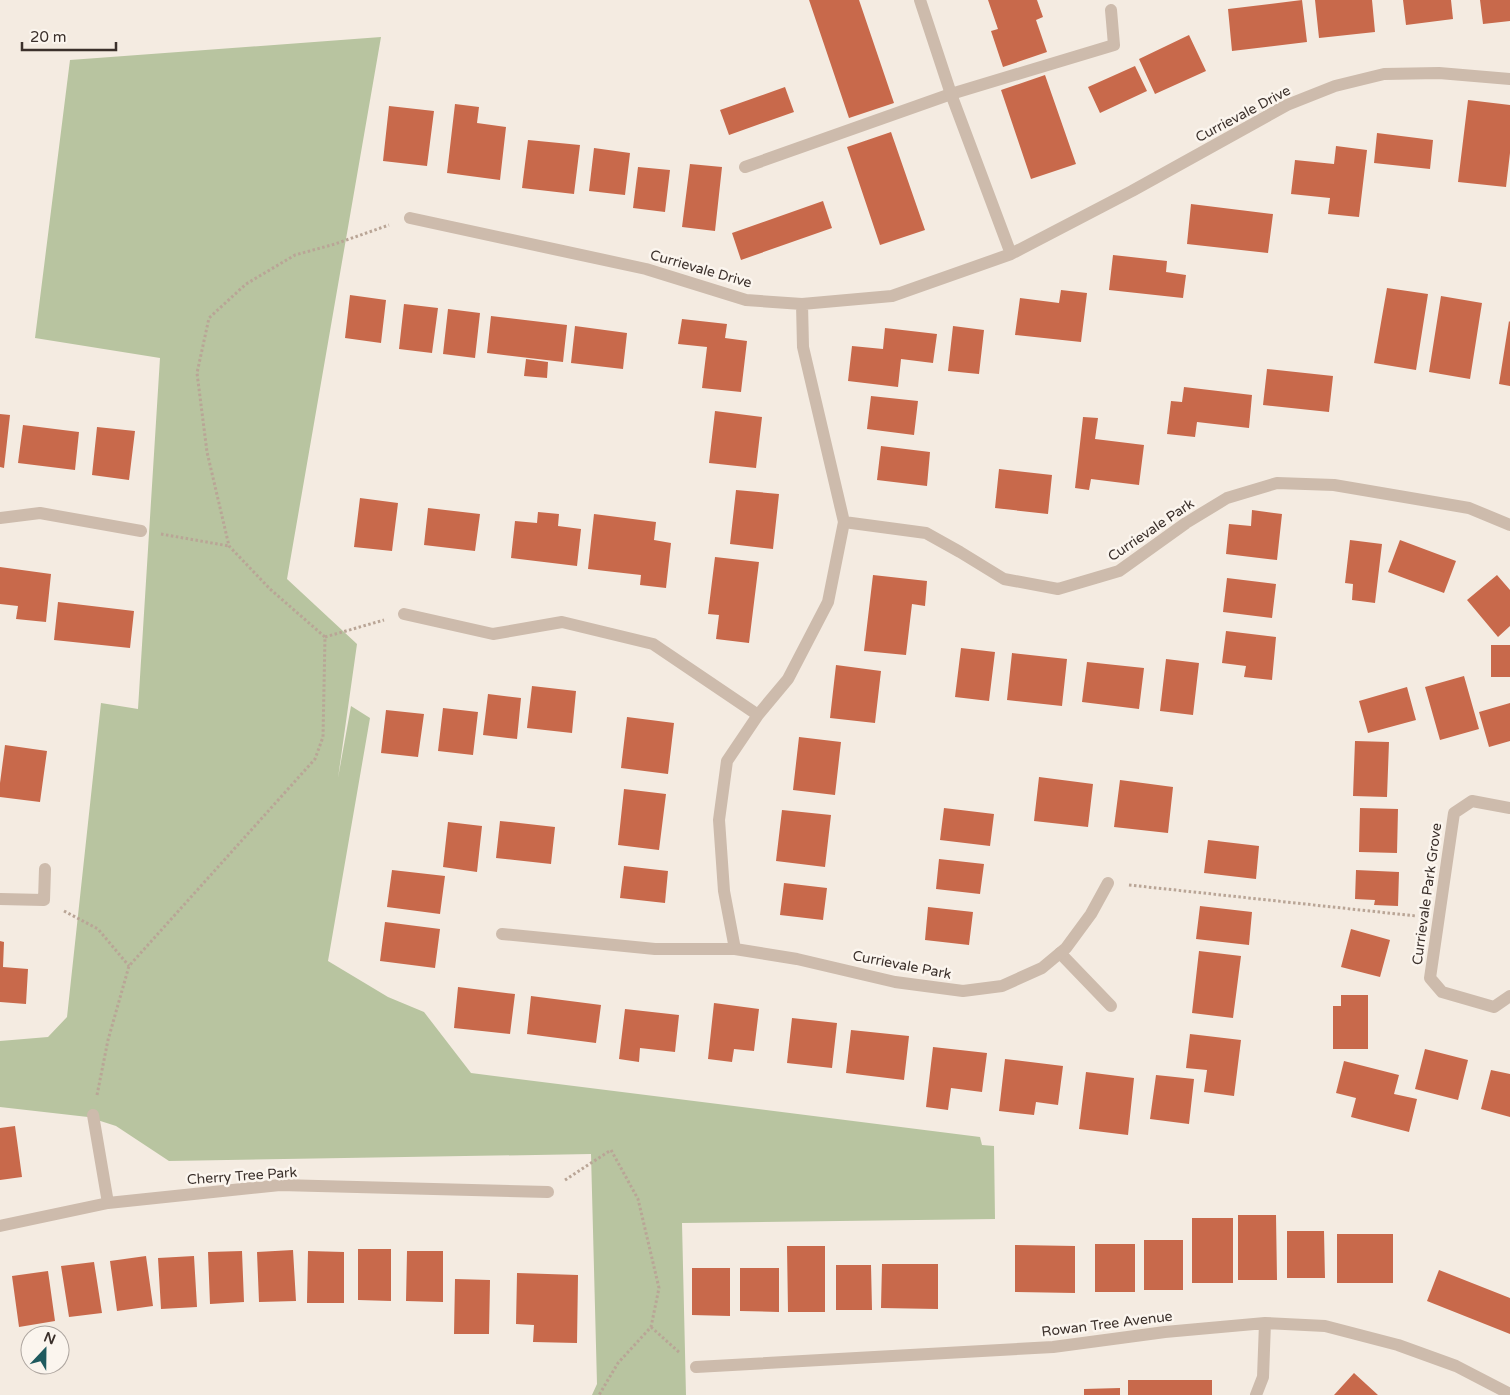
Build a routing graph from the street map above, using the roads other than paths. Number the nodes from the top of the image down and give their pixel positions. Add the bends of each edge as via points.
1 (920, 0) edge
2 (1111, 10) dead end
3 (1510, 79) edge
4 (951, 94) junction
5 (745, 167) dead end
6 (410, 218) road end
7 (1011, 254) junction
8 (802, 304) junction
9 (0, 518) edge
10 (844, 522) junction
11 (1510, 525) edge
12 (141, 531) road end
13 (404, 614) road end
14 (758, 715) junction
15 (1510, 808) edge
16 (45, 869) dead end
17 (1108, 883) road end
18 (0, 899) edge
19 (502, 934) dead end
20 (735, 949) junction
21 (1060, 953) junction
22 (1510, 996) edge
23 (1111, 1006) dead end
24 (93, 1115) road end
25 (548, 1192) road end
26 (108, 1203) junction
27 (0, 1226) edge
28 (1265, 1324) junction
29 (696, 1367) road end
30 (1510, 1394) edge
31 (1256, 1395) edge

1 - 4 street
2 - 4 street via 1114,46
3 - 7 street, Currievale Drive via 1439,73 1384,74 1335,86 1287,105 1132,192
4 - 5 street
4 - 7 street
6 - 8 street, Currievale Drive via 646,269 746,300
7 - 8 street, Currievale Drive via 892,296
8 - 10 street via 803,347
9 - 12 street via 40,514
10 - 11 street, Currievale Park via 926,534 1004,579 1058,589 1119,572 1186,523 1227,498 1278,483 1334,485 1469,508
10 - 14 street via 828,602 788,680
13 - 14 street via 493,634 562,622 652,644
14 - 20 street via 727,761 719,820 724,891
15 - 22 street, Currievale Park Grove via 1472,801 1454,813 1430,978 1442,992 1494,1007
16 - 18 street via 44,900
17 - 21 street, Currievale Park via 1091,914
19 - 20 street, Currievale Park via 655,949
20 - 21 street, Currievale Park via 797,959 895,982 963,991 1002,986 1042,968
21 - 23 street
24 - 26 street
25 - 26 street, Cherry Tree Park via 280,1185
26 - 27 street, Cherry Tree Park
28 - 29 street, Rowan Tree Avenue via 1165,1332 1054,1347
28 - 30 street, Rowan Tree Avenue via 1325,1326 1398,1345 1456,1366
28 - 31 street via 1263,1377

